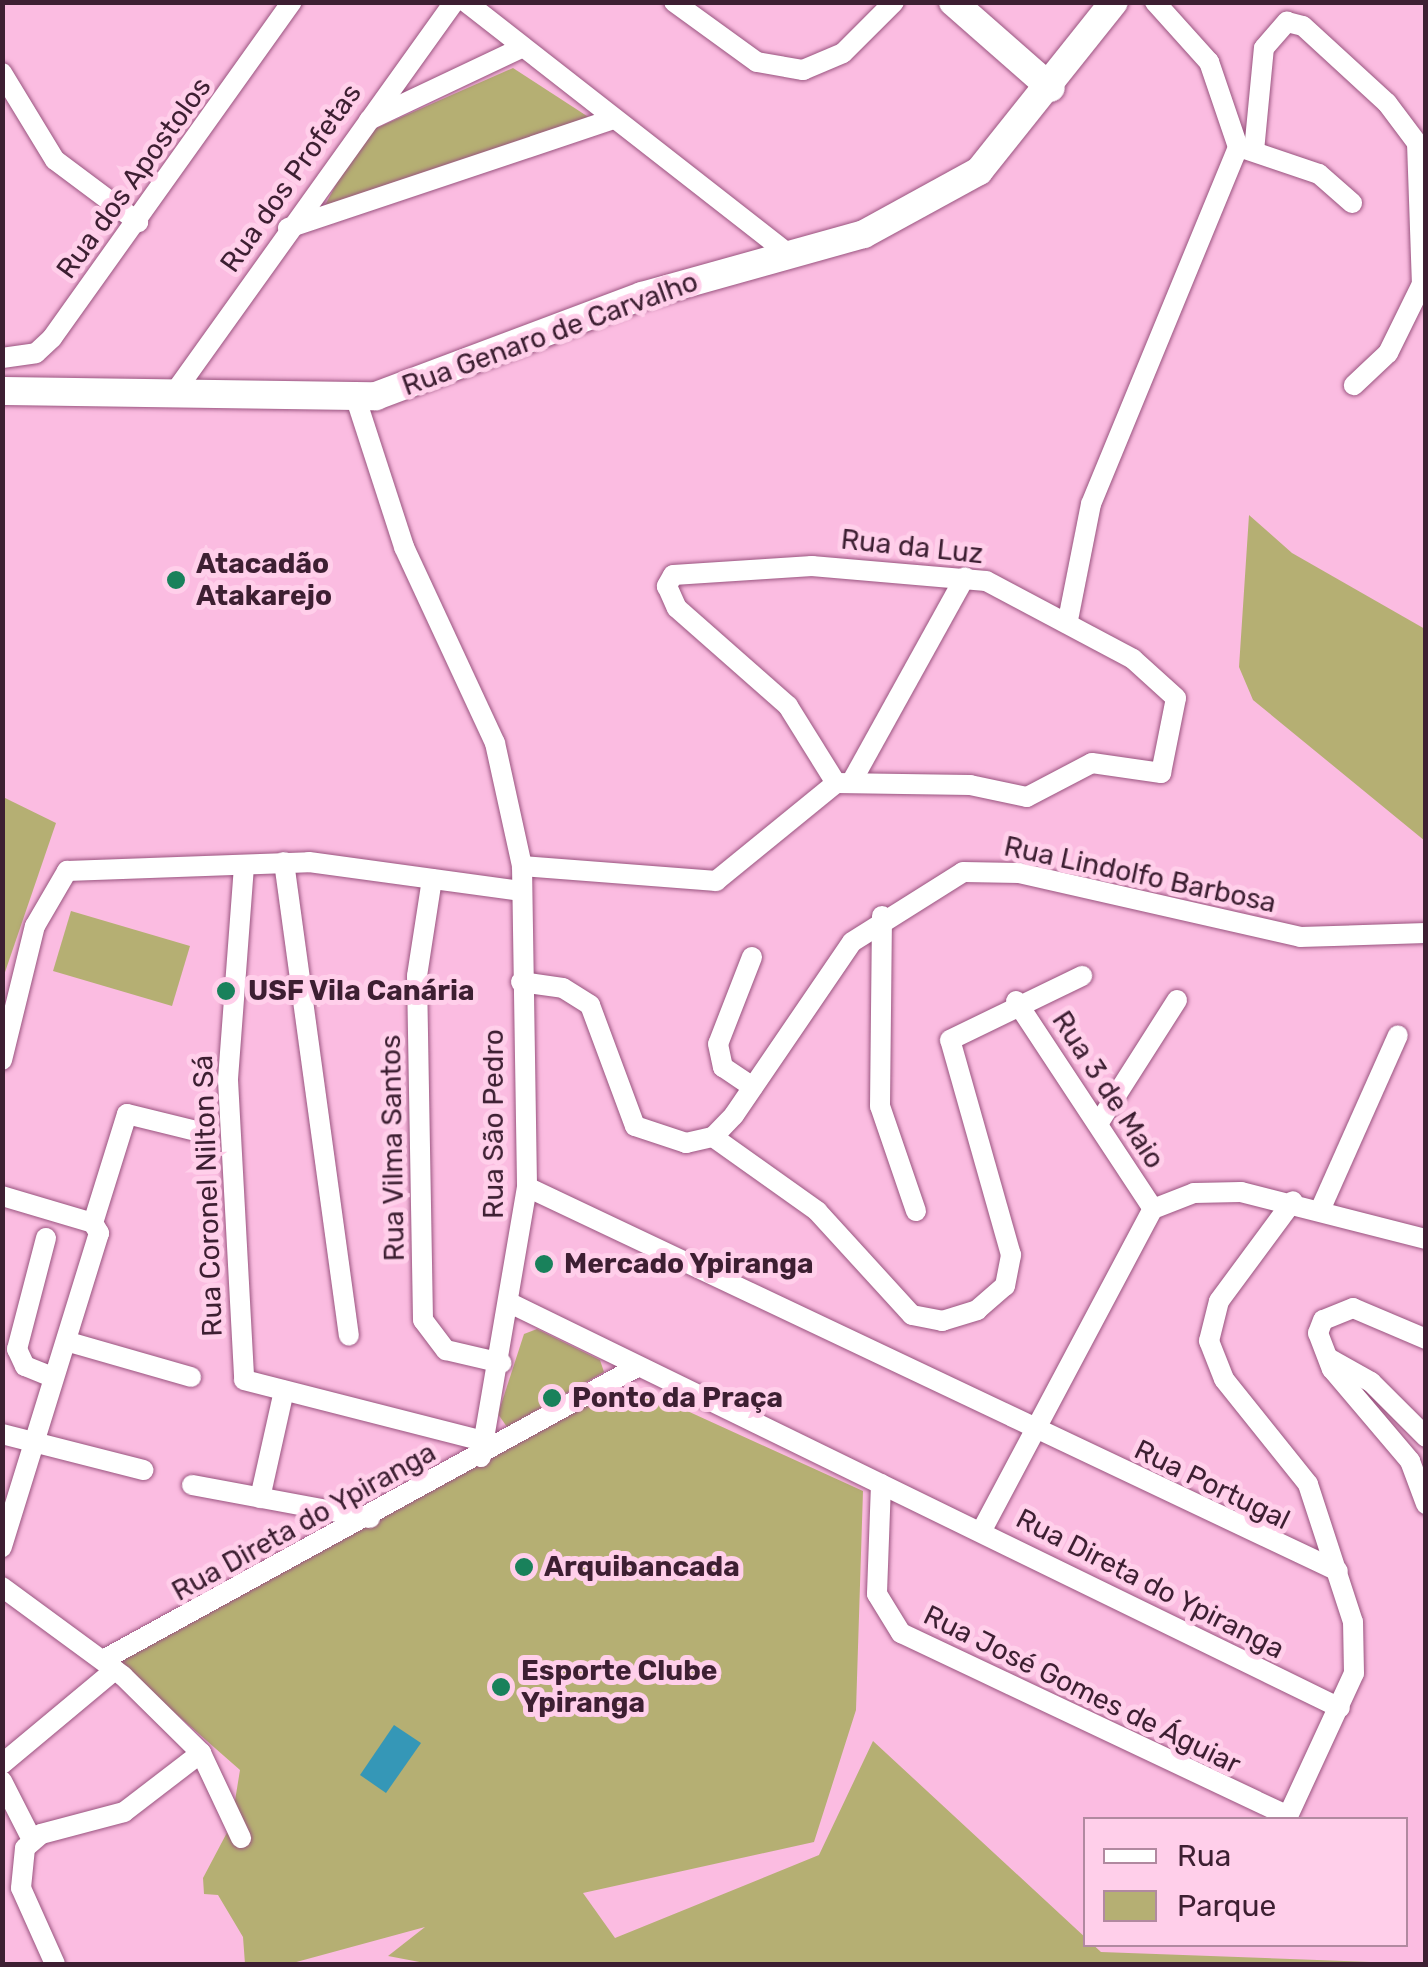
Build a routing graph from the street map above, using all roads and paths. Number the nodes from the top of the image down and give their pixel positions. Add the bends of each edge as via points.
1 (292, 2) edge
2 (454, 2) edge
3 (466, 2) edge
4 (674, 2) edge
5 (894, 2) edge
6 (953, 2) edge
7 (1114, 2) edge
8 (1155, 2) edge
9 (519, 48) junction
10 (2, 73) edge
11 (1051, 88) junction
12 (614, 119) junction
13 (362, 123) junction
14 (1246, 149) junction
15 (1352, 202) dead end
16 (138, 222) junction
17 (288, 228) junction
18 (787, 253) junction
19 (2, 358) edge
20 (1354, 385) dead end
21 (177, 388) junction
22 (2, 391) edge
23 (356, 399) junction
24 (966, 578) junction
25 (1068, 620) junction
26 (844, 782) junction
27 (284, 862) junction
28 (244, 866) junction
29 (522, 866) junction
30 (432, 879) junction
31 (522, 891) junction
32 (882, 916) junction
33 (1426, 933) edge
34 (752, 957) dead end
35 (1082, 976) dead end
36 (521, 982) junction
37 (1177, 1000) dead end
38 (1016, 1001) junction
39 (1398, 1035) dead end
40 (2, 1060) edge
41 (753, 1087) junction
42 (1098, 1124) junction
43 (192, 1130) dead end
44 (713, 1137) junction
45 (527, 1187) junction
46 (2, 1196) edge
47 (1293, 1201) junction
48 (1321, 1208) junction
49 (1153, 1209) junction
50 (916, 1211) dead end
51 (93, 1222) junction
52 (46, 1238) dead end
53 (1426, 1238) edge
54 (512, 1304) junction
55 (350, 1336) dead end
56 (1426, 1338) edge
57 (70, 1342) junction
58 (1323, 1356) junction
59 (502, 1363) junction
60 (636, 1367) junction
61 (52, 1377) junction
62 (190, 1377) dead end
63 (284, 1391) junction
64 (1034, 1429) junction
65 (2, 1434) edge
66 (1426, 1437) edge
67 (33, 1443) junction
68 (483, 1449) junction
69 (143, 1470) dead end
70 (881, 1484) junction
71 (192, 1486) dead end
72 (260, 1498) junction
73 (1426, 1504) edge
74 (370, 1518) junction
75 (982, 1530) junction
76 (2, 1547) edge
77 (1338, 1571) junction
78 (2, 1587) edge
79 (109, 1665) junction
80 (1340, 1708) junction
81 (201, 1753) junction
82 (2, 1764) edge
83 (2, 1781) edge
84 (241, 1838) dead end
85 (32, 1840) junction
86 (55, 1964) edge

1 - 16 street, Rua dos Apostolos
2 - 13 street, Rua dos Profetas
3 - 9 street
4 - 5 street via 757,62 803,70 842,53
6 - 11 main road
7 - 11 main road, Rua Genaro de Carvalho
8 - 14 street via 1209,62
9 - 12 street
9 - 13 street
10 - 16 street via 56,160
11 - 18 main road, Rua Genaro de Carvalho via 959,188 900,221
12 - 17 street
12 - 18 street
13 - 17 street, Rua dos Profetas
14 - 15 street via 1319,174
14 - 20 street via 1264,48 1278,26 1297,22 1406,122 1422,172 1422,284 1388,353
14 - 25 street via 1091,504
16 - 19 street, Rua dos Apostolos via 44,348
17 - 21 street, Rua dos Profetas
18 - 23 main road, Rua Genaro de Carvalho
21 - 22 main road, Rua Genaro de Carvalho
21 - 23 main road, Rua Genaro de Carvalho
23 - 29 street, Rua São Pedro via 404,547 494,743
24 - 25 street, Rua da Luz via 1015,590
24 - 26 street
24 - 26 street, Rua da Luz via 781,566 669,579 677,608 788,706
25 - 26 street, Rua da Luz via 1142,665 1176,698 1161,773 1092,763 1027,797
26 - 29 street via 716,881
27 - 28 street
27 - 30 street
27 - 55 street
28 - 40 street via 83,866 58,878 34,926
28 - 63 street, Rua Coronel Nilton Sá via 228,1080 248,1383
29 - 31 street, Rua São Pedro
30 - 31 street
30 - 59 street, Rua Vilma Santos via 417,976 423,1320 446,1350
31 - 36 street, Rua São Pedro
32 - 33 street, Rua Lindolfo Barbosa via 946,878 990,869 1300,937
32 - 41 street, Rua Lindolfo Barbosa via 837,957
32 - 50 street via 880,1106
34 - 41 street via 718,1044 723,1067
35 - 38 street
36 - 44 street via 563,988 590,1004 634,1126 674,1143
36 - 45 street, Rua São Pedro
37 - 42 street
38 - 42 street, Rua 3 de Maio
38 - 44 street via 962,1028 950,1048 1011,1255 1005,1286 959,1317 926,1320 900,1307 817,1211
39 - 48 street
41 - 44 street, Rua Lindolfo Barbosa
42 - 49 street, Rua 3 de Maio
43 - 51 street via 127,1114
45 - 54 street, Rua São Pedro
45 - 64 street, Rua Portugal
46 - 51 street
47 - 48 street
47 - 49 street via 1218,1190
47 - 77 street via 1219,1301 1209,1341 1224,1379 1308,1484
48 - 53 street
49 - 64 street
51 - 57 street via 100,1234
52 - 61 street via 16,1349 25,1366
54 - 59 street, Rua São Pedro
54 - 60 street, Rua Direta do Ypiranga
56 - 58 street via 1341,1310 1320,1326
57 - 61 street
57 - 62 street
58 - 66 street via 1371,1382
58 - 73 street via 1394,1438
59 - 68 street, Rua São Pedro
60 - 68 street, Rua Direta do Ypiranga
60 - 70 street, Rua Direta do Ypiranga
61 - 67 street
63 - 68 street
63 - 72 street
64 - 75 street
64 - 77 street, Rua Portugal
65 - 67 street
67 - 69 street
67 - 76 street
68 - 74 street, Rua Direta do Ypiranga
70 - 75 street, Rua Direta do Ypiranga
70 - 80 street, Rua José Gomes de Águiar via 877,1594 901,1633 1271,1815 1293,1810
71 - 72 street
72 - 74 street
74 - 79 street, Rua Direta do Ypiranga
75 - 80 street, Rua Direta do Ypiranga
77 - 80 street via 1356,1659
78 - 79 street
79 - 81 street
79 - 82 street, Rua Direta do Ypiranga
81 - 84 street
81 - 85 street via 124,1812
83 - 85 street
85 - 86 street via 20,1866 32,1920

